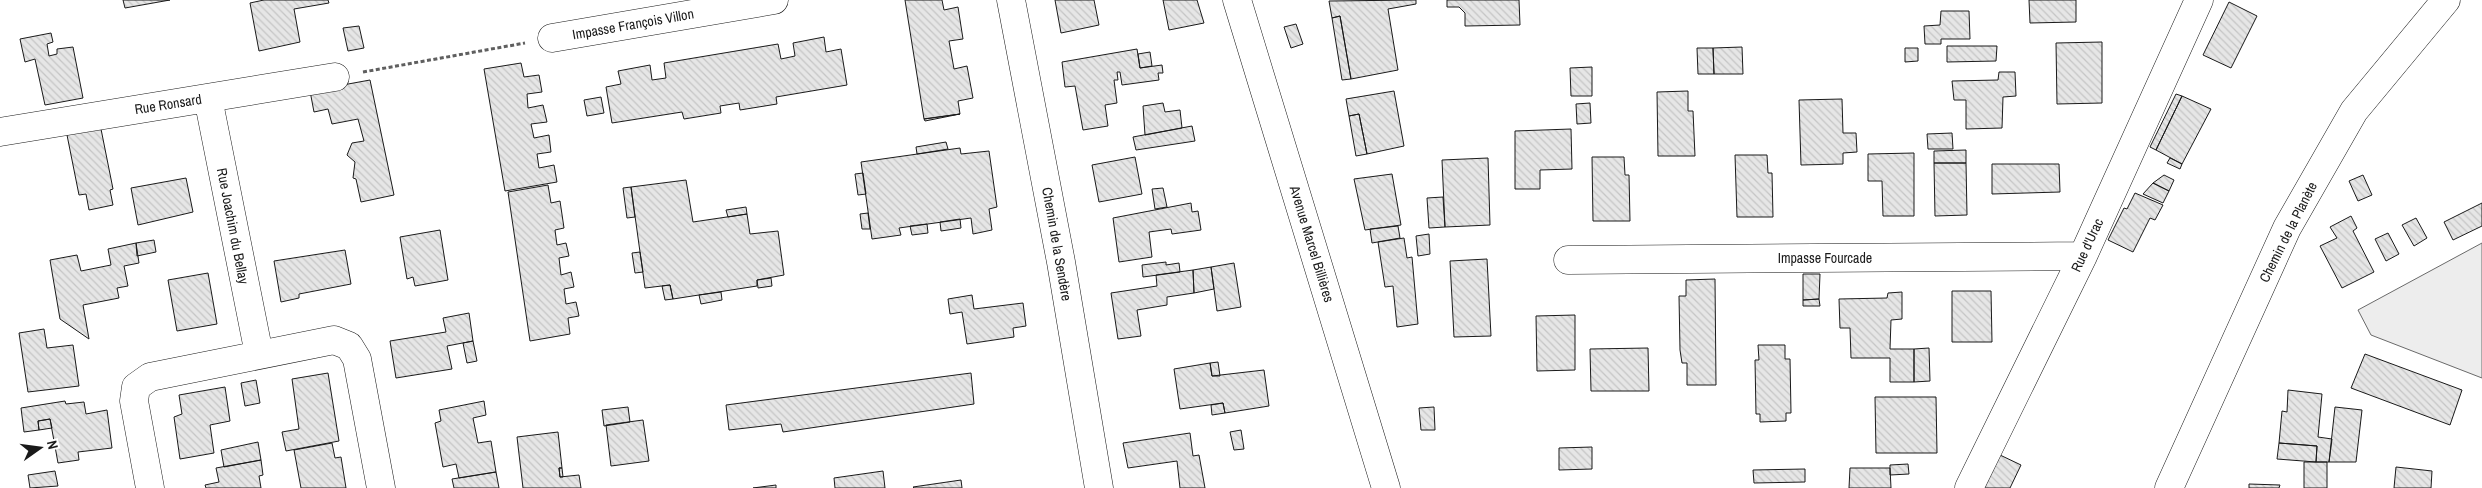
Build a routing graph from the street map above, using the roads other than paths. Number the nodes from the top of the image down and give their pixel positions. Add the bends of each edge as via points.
1 (774, 0) edge
2 (1011, 0) edge
3 (1237, 0) edge
4 (2199, 0) edge
5 (2446, 0) edge
6 (552, 38) road end
7 (335, 77) road end
8 (208, 98) junction
9 (0, 132) edge
10 (2082, 256) junction
11 (1568, 260) dead end
12 (259, 354) junction
13 (150, 488) edge
14 (381, 488) edge
15 (1099, 488) edge
16 (1386, 488) edge
17 (1969, 488) edge
18 (2169, 488) edge

1 - 6 street, Impasse François Villon
2 - 15 street, Chemin de la Sendère via 1061,262
3 - 16 street, Avenue Marcel Billières
4 - 10 street, Rue d'Urac
5 - 18 street, Chemin de la Planète via 2354,111 2287,228
7 - 8 street, Rue Ronsard
8 - 9 street, Rue Ronsard
8 - 12 street, Rue Joachim du Bellay
10 - 11 street, Impasse Fourcade
10 - 17 street, Rue d'Urac
12 - 13 street via 150,376 136,387 134,401
12 - 14 street via 334,340 349,346 357,360

